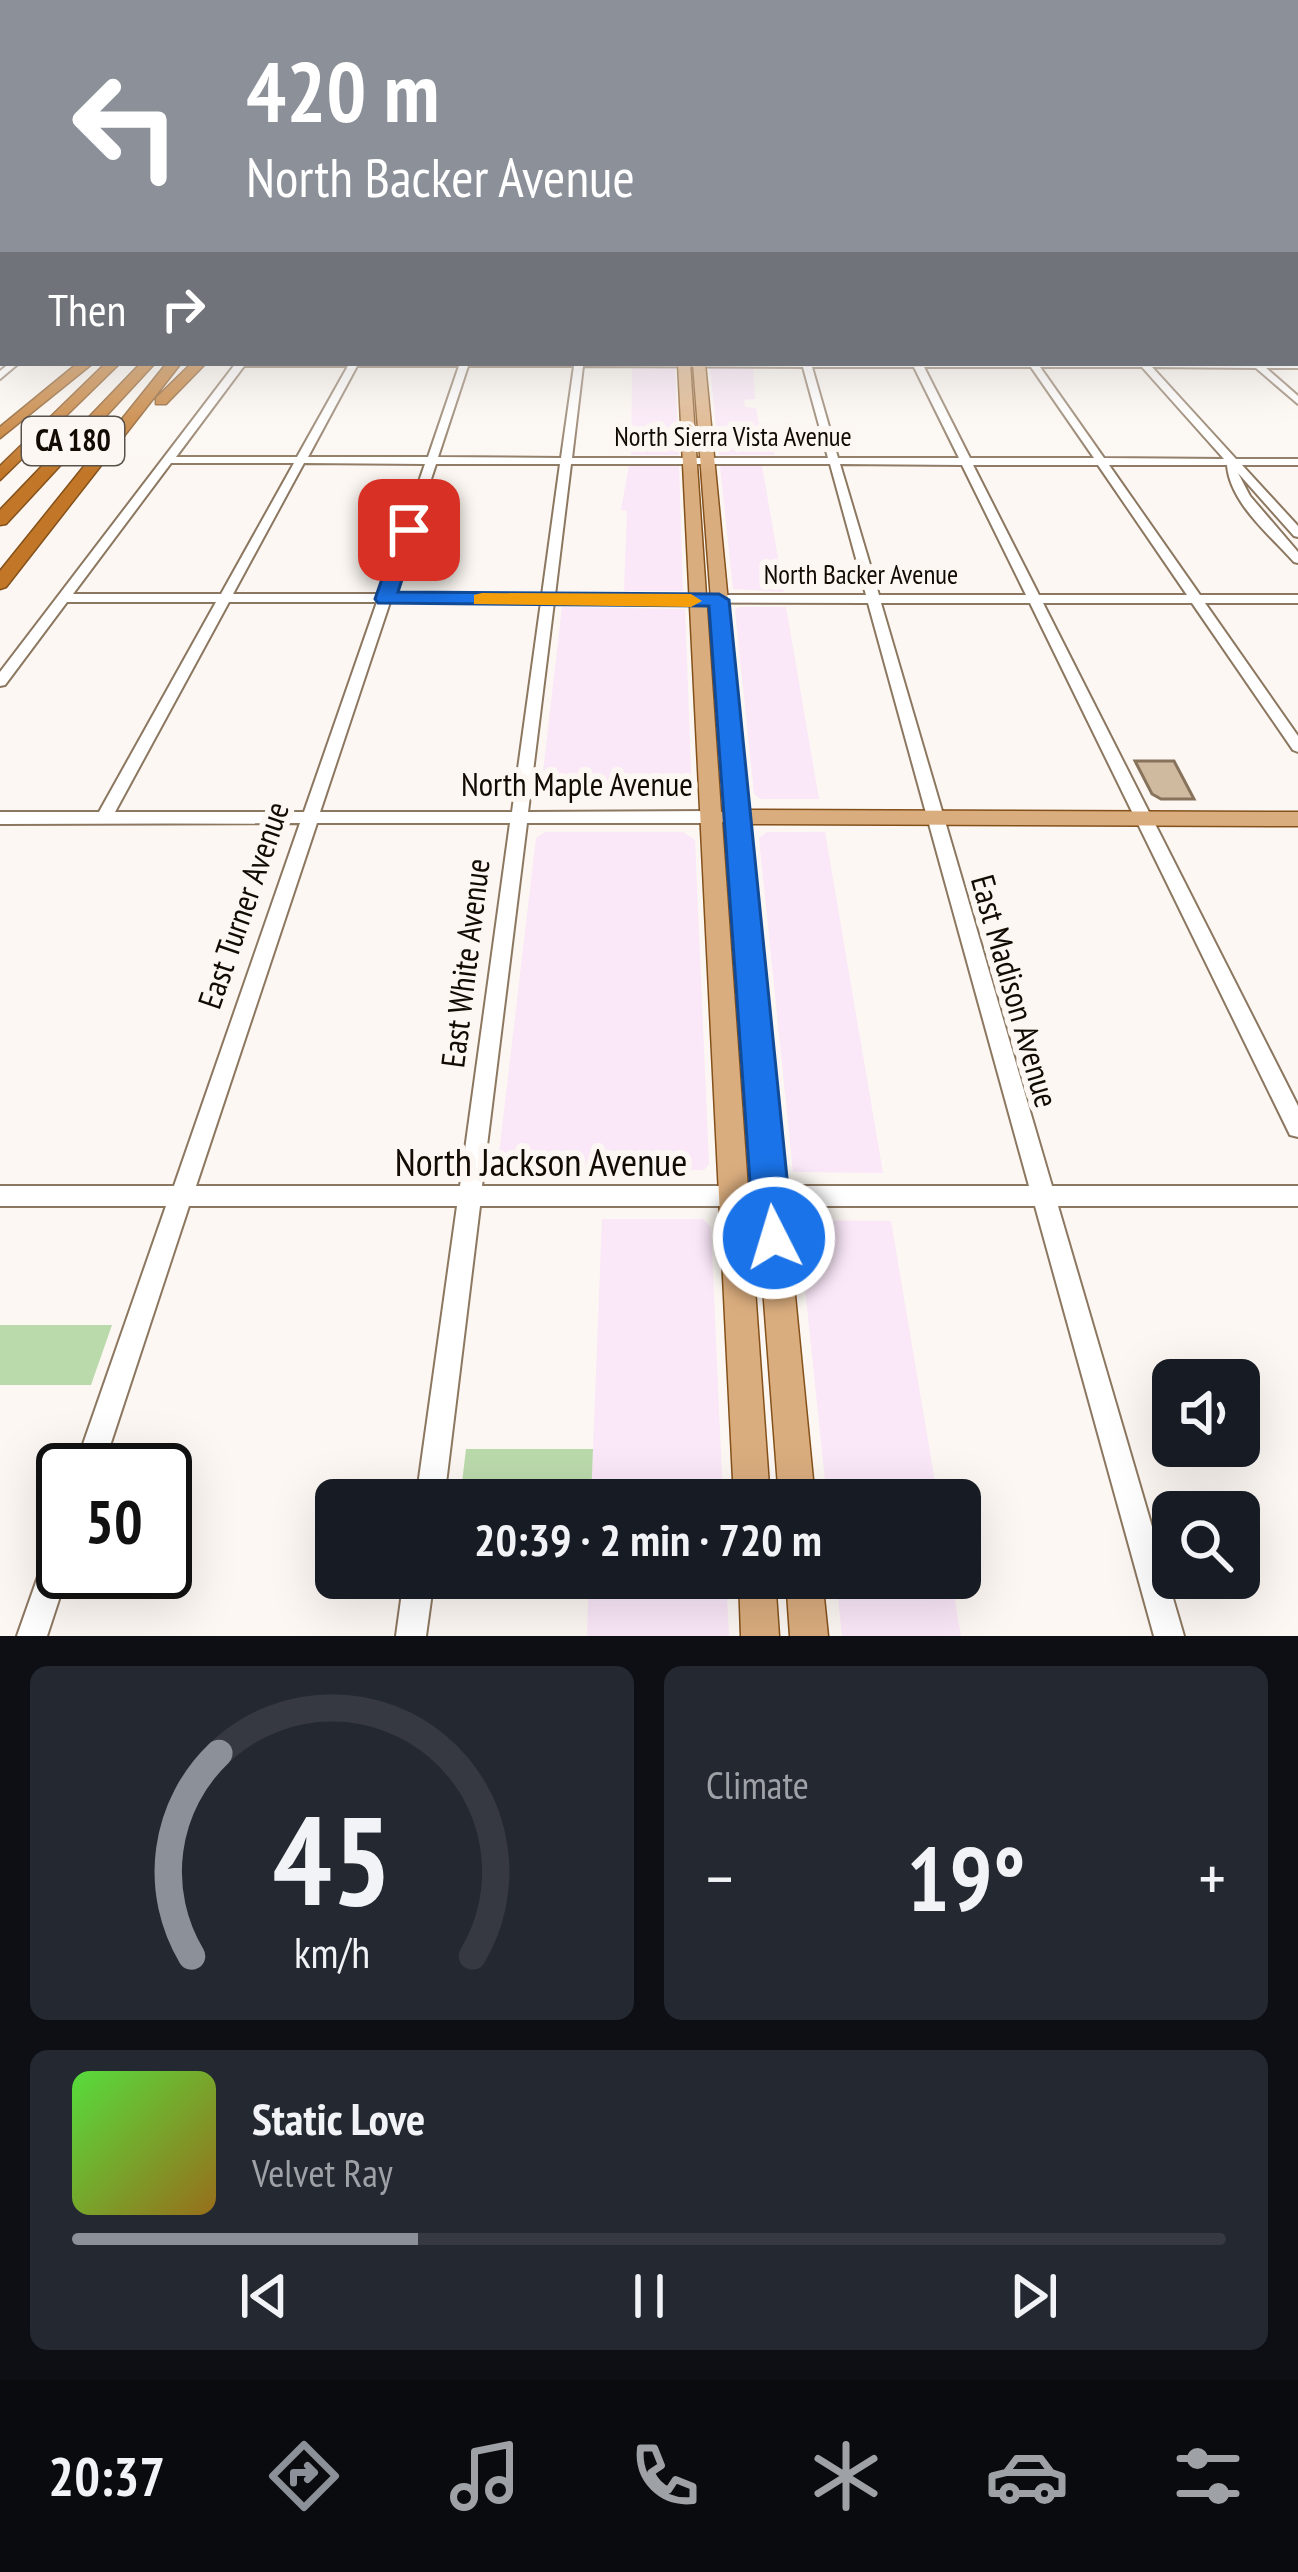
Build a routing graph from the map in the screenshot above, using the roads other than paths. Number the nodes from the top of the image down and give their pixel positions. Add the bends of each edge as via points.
1 (58, 366) edge
2 (82, 366) edge
3 (110, 366) edge
4 (145, 366) edge
5 (172, 366) edge
6 (196, 366) edge
7 (239, 366) edge
8 (352, 366) edge
9 (464, 366) edge
10 (579, 366) edge
11 (684, 366) edge
12 (699, 366) edge
13 (807, 366) edge
14 (919, 366) edge
15 (1035, 366) edge
16 (1146, 366) edge
17 (1259, 366) edge
18 (1298, 401) edge
19 (0, 424) edge
20 (0, 434) edge
21 (168, 460) junction
22 (300, 460) junction
23 (432, 460) junction
24 (568, 460) junction
25 (698, 461) junction
26 (834, 461) junction
27 (966, 461) junction
28 (1099, 462) junction
29 (1232, 462) junction
30 (1298, 462) edge
31 (0, 475) edge
32 (79, 484) junction
33 (0, 525) edge
34 (1298, 532) edge
35 (1298, 559) edge
36 (0, 583) edge
37 (64, 598) junction
38 (385, 599) junction
39 (548, 599) junction
40 (1037, 599) junction
41 (1196, 599) junction
42 (1298, 599) edge
43 (224, 600) junction
44 (709, 600) junction
45 (874, 600) junction
46 (0, 682) edge
47 (1298, 747) edge
48 (518, 817) junction
49 (725, 817) junction
50 (0, 818) edge
51 (104, 818) junction
52 (310, 818) junction
53 (933, 818) junction
54 (1140, 818) junction
55 (1298, 819) edge
56 (1298, 1128) edge
57 (1043, 1195) junction
58 (0, 1196) edge
59 (1298, 1196) edge
60 (181, 1198) junction
61 (473, 1198) junction
62 (734, 1199) junction
63 (770, 1199) junction
64 (97, 1443) edge
65 (433, 1479) edge
66 (751, 1479) edge
67 (795, 1479) edge
68 (44, 1599) edge
69 (416, 1599) edge
70 (758, 1599) edge
71 (806, 1599) edge
72 (32, 1636) edge
73 (411, 1636) edge
74 (760, 1636) edge
75 (809, 1636) edge
76 (1169, 1636) edge

1 - 19 highway
2 - 20 highway
3 - 31 highway, CA 180
4 - 33 highway, CA 180
5 - 32 highway
6 - 32 highway
7 - 21 street
8 - 22 street
9 - 23 street, East Turner Avenue
10 - 24 street, East White Avenue
11 - 25 main road
12 - 25 main road
13 - 26 street, East Madison Avenue
14 - 27 street
15 - 28 street
16 - 29 street
17 - 18 street
21 - 22 street, North Sierra Vista Avenue
21 - 37 street
22 - 23 street, North Sierra Vista Avenue
22 - 43 street
23 - 24 street, North Sierra Vista Avenue
23 - 38 street, East Turner Avenue
24 - 25 street, North Sierra Vista Avenue
24 - 39 street, East White Avenue
25 - 26 street, North Sierra Vista Avenue
25 - 44 main road
26 - 27 street, North Sierra Vista Avenue
26 - 45 street, East Madison Avenue
27 - 28 street, North Sierra Vista Avenue
27 - 40 street
28 - 29 street, North Sierra Vista Avenue
28 - 41 street
29 - 30 street, North Sierra Vista Avenue
29 - 34 street
29 - 35 street via 1239,489
32 - 36 highway
37 - 43 street, North Backer Avenue
37 - 46 street
38 - 39 street, North Backer Avenue
38 - 43 street, North Backer Avenue
38 - 52 street, East Turner Avenue
39 - 44 street, North Backer Avenue
39 - 48 street, East White Avenue
40 - 41 street, North Backer Avenue
40 - 45 street, North Backer Avenue
40 - 54 street
41 - 42 street, North Backer Avenue
41 - 47 street
43 - 51 street
44 - 45 street, North Backer Avenue
44 - 49 main road
45 - 53 street, East Madison Avenue
48 - 49 street, North Maple Avenue
48 - 52 street, North Maple Avenue
48 - 61 street, East White Avenue
49 - 53 main road, North Maple Avenue
49 - 62 main road
49 - 63 main road
50 - 51 street, North Maple Avenue
51 - 52 street, North Maple Avenue
52 - 60 street, East Turner Avenue
53 - 54 main road, North Maple Avenue
53 - 57 street, East Madison Avenue
54 - 55 main road, North Maple Avenue
54 - 56 street
57 - 59 street, North Jackson Avenue
57 - 63 street, North Jackson Avenue
57 - 76 street, East Madison Avenue
58 - 60 street, North Jackson Avenue
60 - 61 street, North Jackson Avenue
60 - 64 street, East Turner Avenue
61 - 62 street, North Jackson Avenue
61 - 65 street, East White Avenue
62 - 63 street, North Jackson Avenue
62 - 66 main road
63 - 67 main road
68 - 72 street
69 - 73 street
70 - 74 main road
71 - 75 main road

